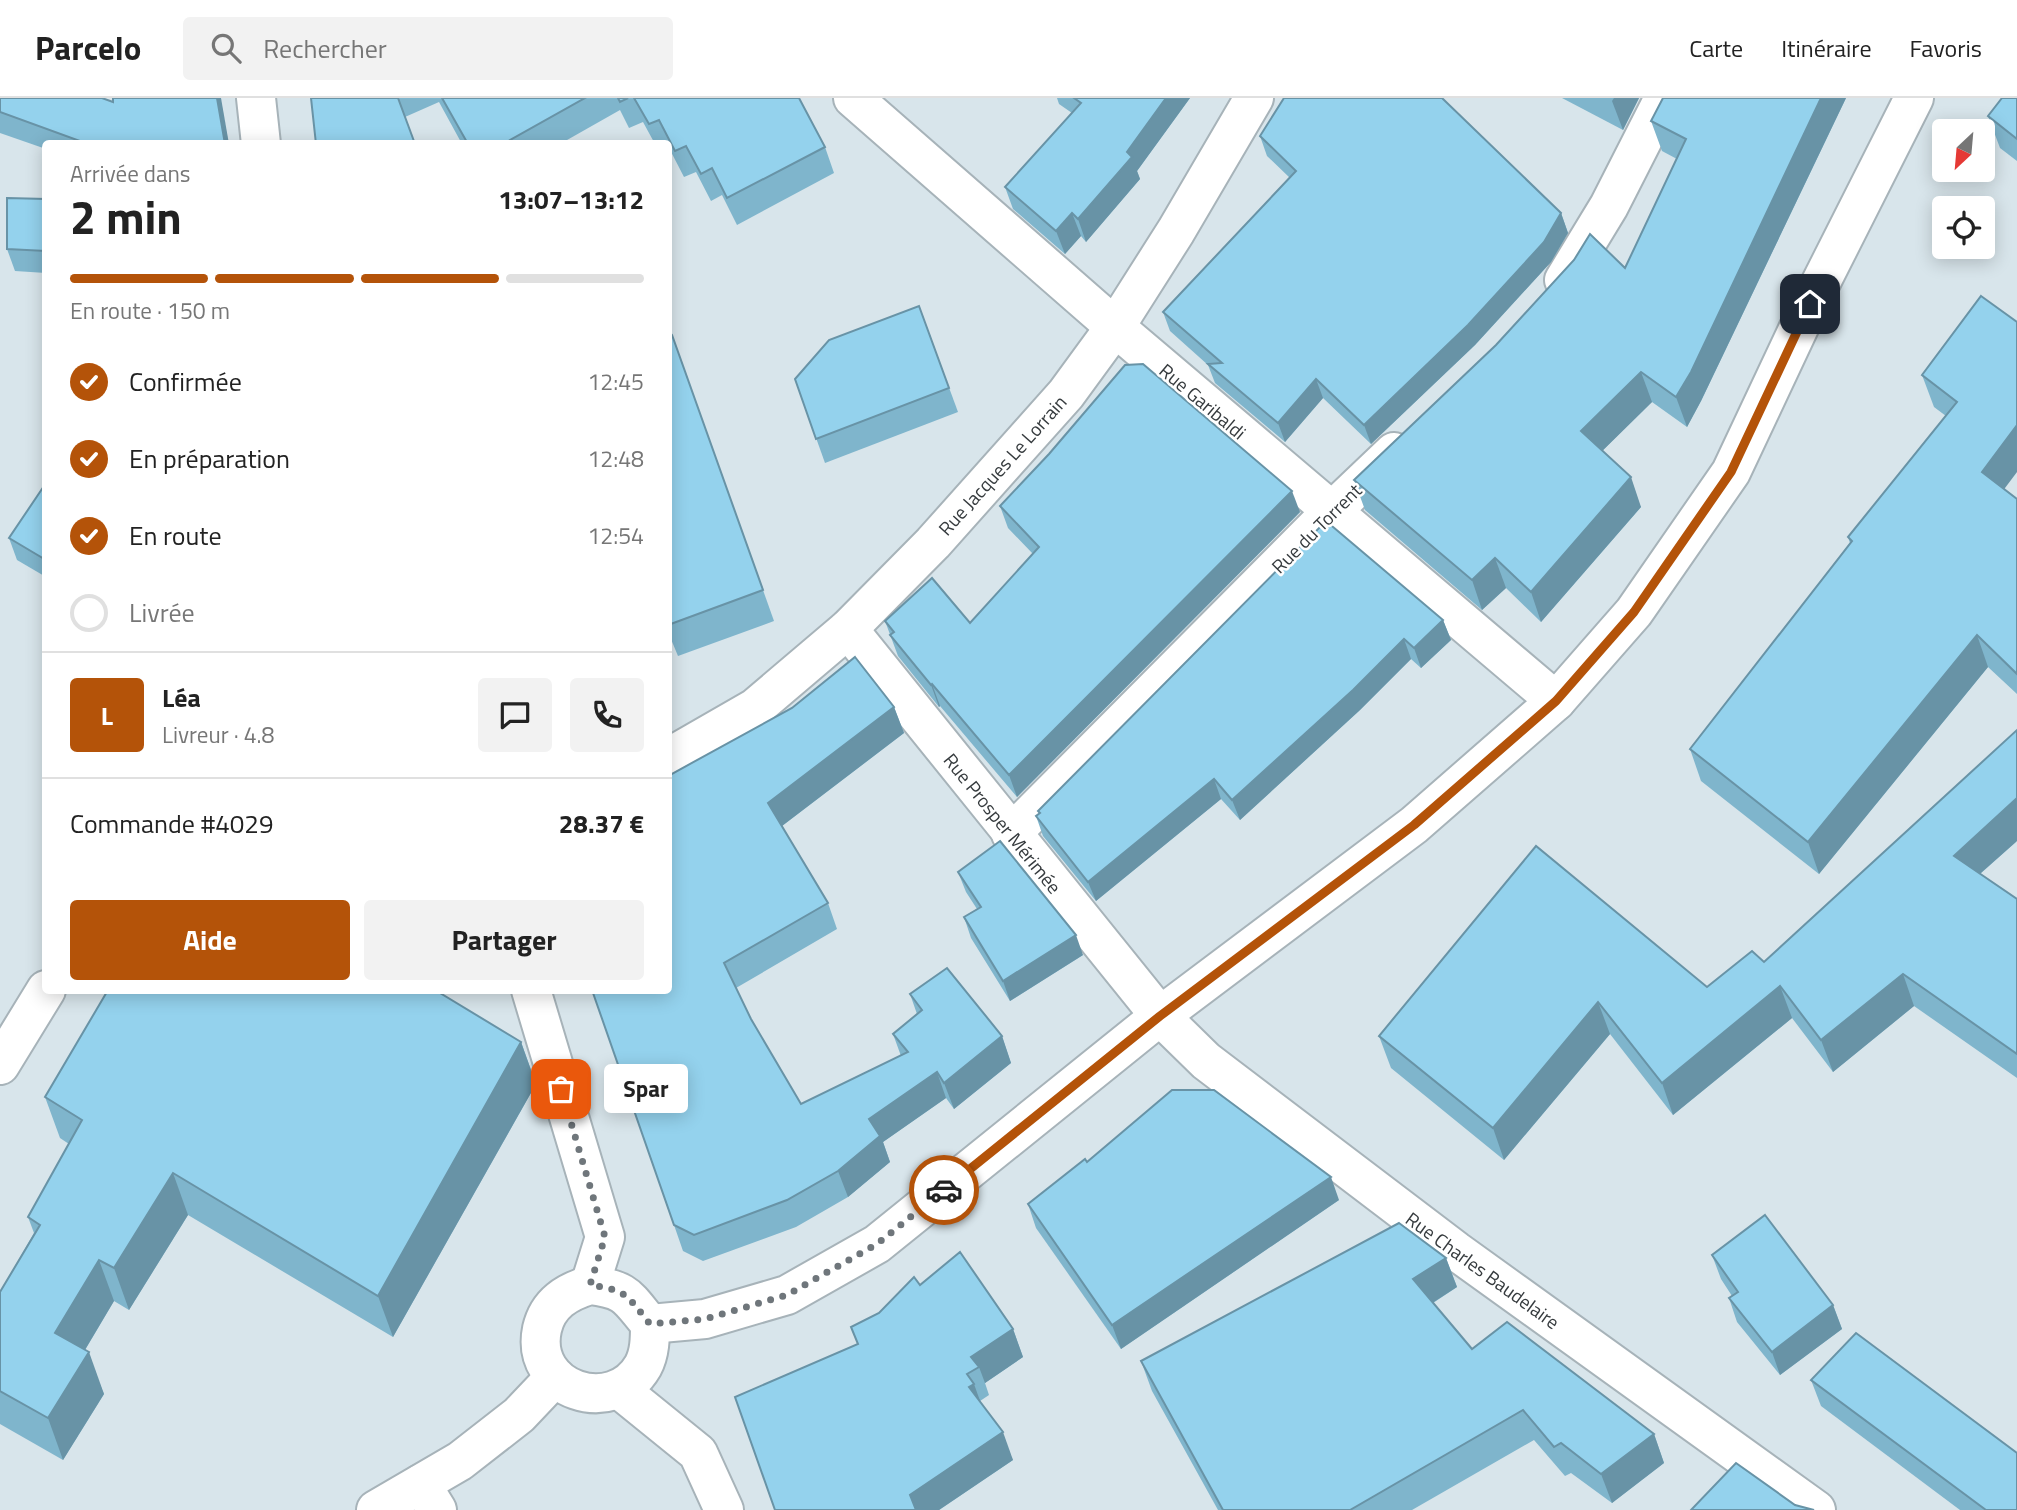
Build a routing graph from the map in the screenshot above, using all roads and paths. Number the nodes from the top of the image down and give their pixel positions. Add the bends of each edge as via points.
1 (256, 98) edge
2 (853, 98) edge
3 (1254, 98) edge
4 (1664, 98) edge
5 (1914, 98) edge
6 (261, 140) edge
7 (1543, 303) edge
8 (1115, 327) junction
9 (1421, 426) edge
10 (1332, 511) junction
11 (848, 629) junction
12 (1556, 701) junction
13 (672, 756) edge
14 (1011, 834) junction
15 (44, 994) edge
16 (532, 994) edge
17 (1160, 1016) junction
18 (0, 1065) edge
19 (590, 1285) junction
20 (650, 1324) junction
21 (555, 1377) junction
22 (619, 1389) junction
23 (429, 1497) edge
24 (376, 1510) edge
25 (724, 1510) edge
26 (1816, 1510) edge

1 - 6 street
2 - 8 street, Rue Garibaldi
3 - 8 street, Rue Jacques Le Lorrain
4 - 7 street via 1569,275
5 - 12 street via 1731,472 1634,612
8 - 10 street, Rue Garibaldi
8 - 11 street, Rue Jacques Le Lorrain via 1066,394 933,543
9 - 10 street, Rue du Torrent
10 - 12 street, Rue Garibaldi
10 - 14 street, Rue du Torrent
11 - 13 street, Rue Jacques Le Lorrain via 755,708
11 - 14 street, Rue Prosper Mérimée
12 - 17 street via 1414,825
14 - 17 street, Rue Prosper Mérimée
15 - 18 street
16 - 19 street via 605,1237
17 - 20 street via 877,1244 787,1295 705,1319
17 - 26 street, Rue Charles Baudelaire via 1206,1061 1455,1251
19 - 20 street via 624,1293
19 - 21 street via 572,1290 554,1303 544,1318 543,1357
20 - 22 street via 644,1365
21 - 22 street via 571,1390 592,1394
21 - 23 street via 519,1415 460,1461
22 - 25 street via 698,1454
23 - 24 street

